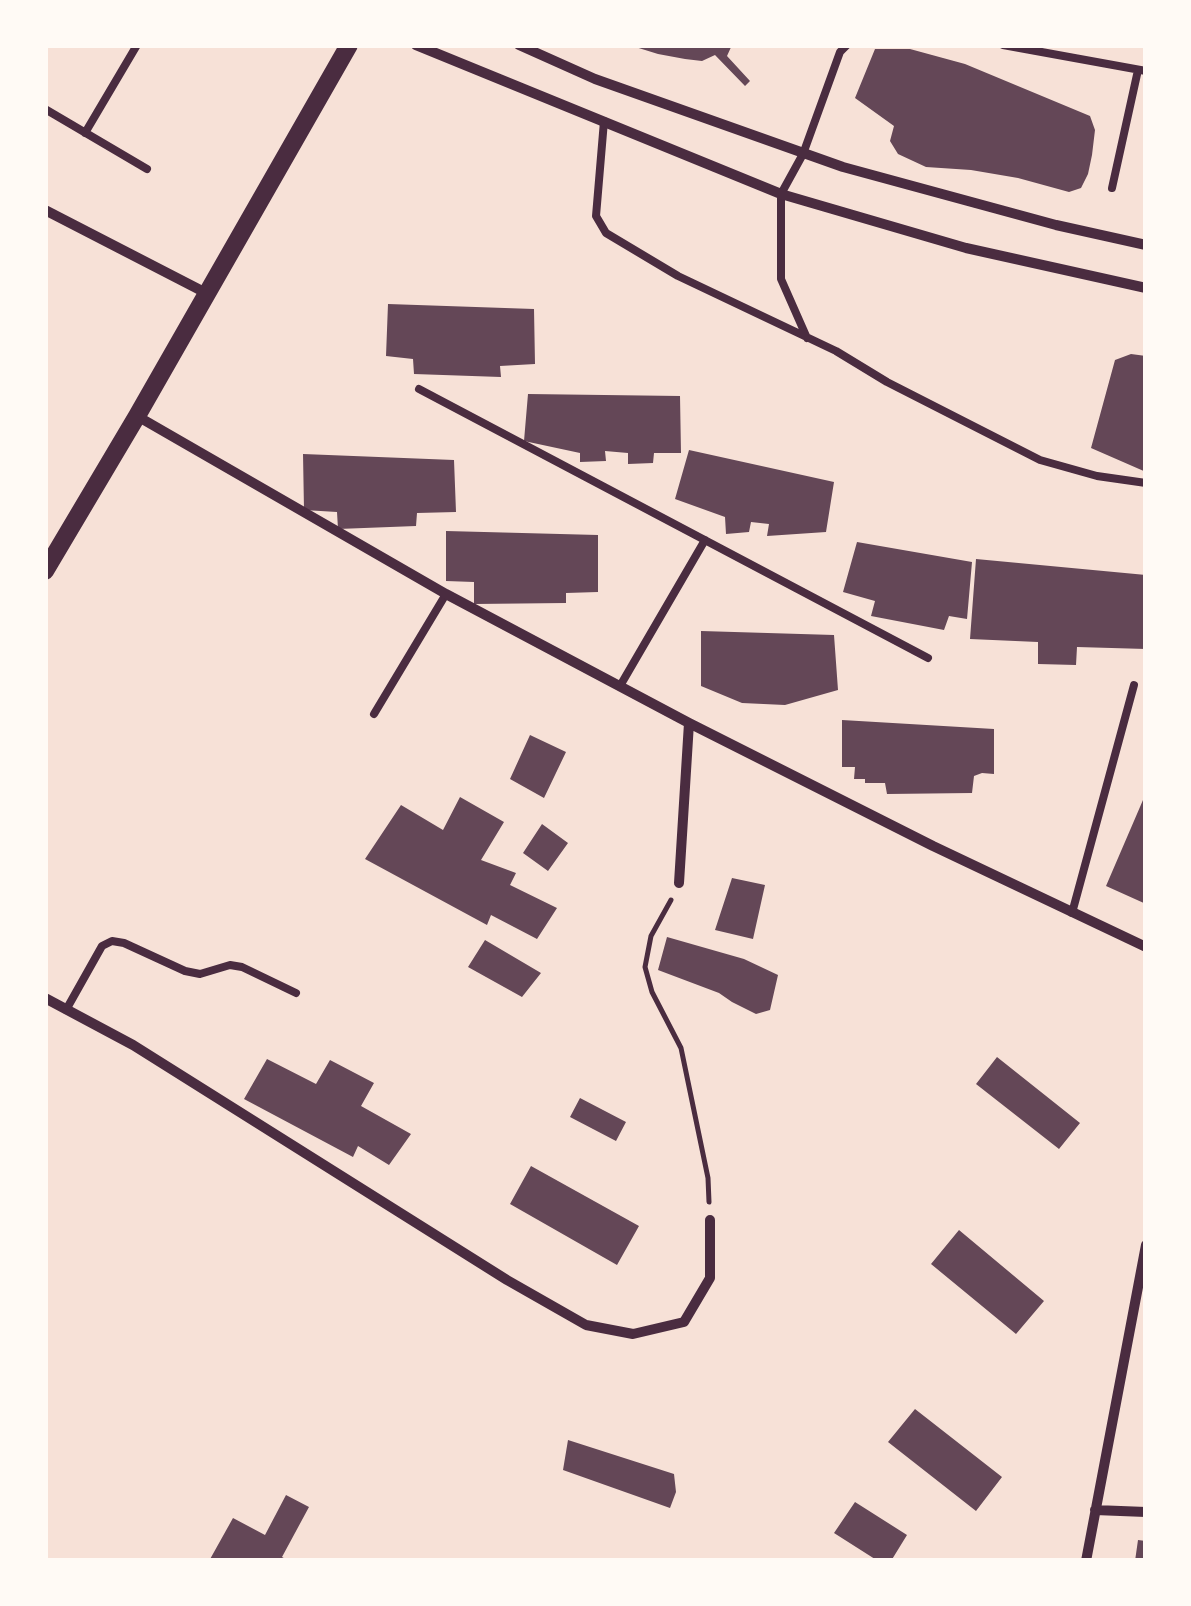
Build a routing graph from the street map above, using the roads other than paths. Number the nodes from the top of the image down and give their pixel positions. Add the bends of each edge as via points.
1 (137, 45) edge
2 (349, 45) edge
3 (416, 45) edge
4 (520, 45) edge
5 (847, 45) edge
6 (1003, 45) edge
7 (1142, 71) edge
8 (45, 109) edge
9 (604, 121) junction
10 (86, 133) junction
11 (803, 154) junction
12 (148, 169) dead end
13 (1112, 188) dead end
14 (780, 194) junction
15 (45, 210) edge
16 (1146, 245) edge
17 (1146, 288) edge
18 (206, 293) junction
19 (806, 338) junction
20 (418, 389) dead end
21 (137, 416) junction
22 (1146, 483) edge
23 (705, 540) junction
24 (45, 571) edge
25 (446, 594) junction
26 (928, 658) dead end
27 (1134, 685) dead end
28 (620, 686) junction
29 (374, 714) dead end
30 (688, 723) junction
31 (679, 883) road end
32 (1072, 913) junction
33 (1146, 947) edge
34 (296, 993) dead end
35 (45, 998) edge
36 (66, 1010) junction
37 (710, 1220) road end
38 (1146, 1245) edge
39 (1095, 1510) junction
40 (1146, 1512) edge
41 (1086, 1561) edge

1 - 10 lane
2 - 18 street
3 - 9 street
4 - 11 street via 595,80
5 - 11 lane
6 - 7 lane
7 - 13 lane
8 - 10 lane
9 - 14 street
9 - 19 lane via 596,216 606,233
10 - 12 lane
11 - 14 lane
11 - 16 street
14 - 17 street via 966,248
14 - 19 lane via 781,279
15 - 18 street
18 - 21 street
19 - 22 lane via 1040,460
20 - 23 lane
21 - 24 street
21 - 25 street
23 - 26 lane
23 - 28 lane
25 - 28 street
25 - 29 lane
27 - 32 lane
28 - 30 street
30 - 31 street
30 - 32 street
32 - 33 street
34 - 36 lane via 242,966 185,972 112,941 102,946
35 - 36 street
36 - 37 street via 586,1326 633,1334 684,1322 710,1278
38 - 39 street
39 - 40 street
39 - 41 street

